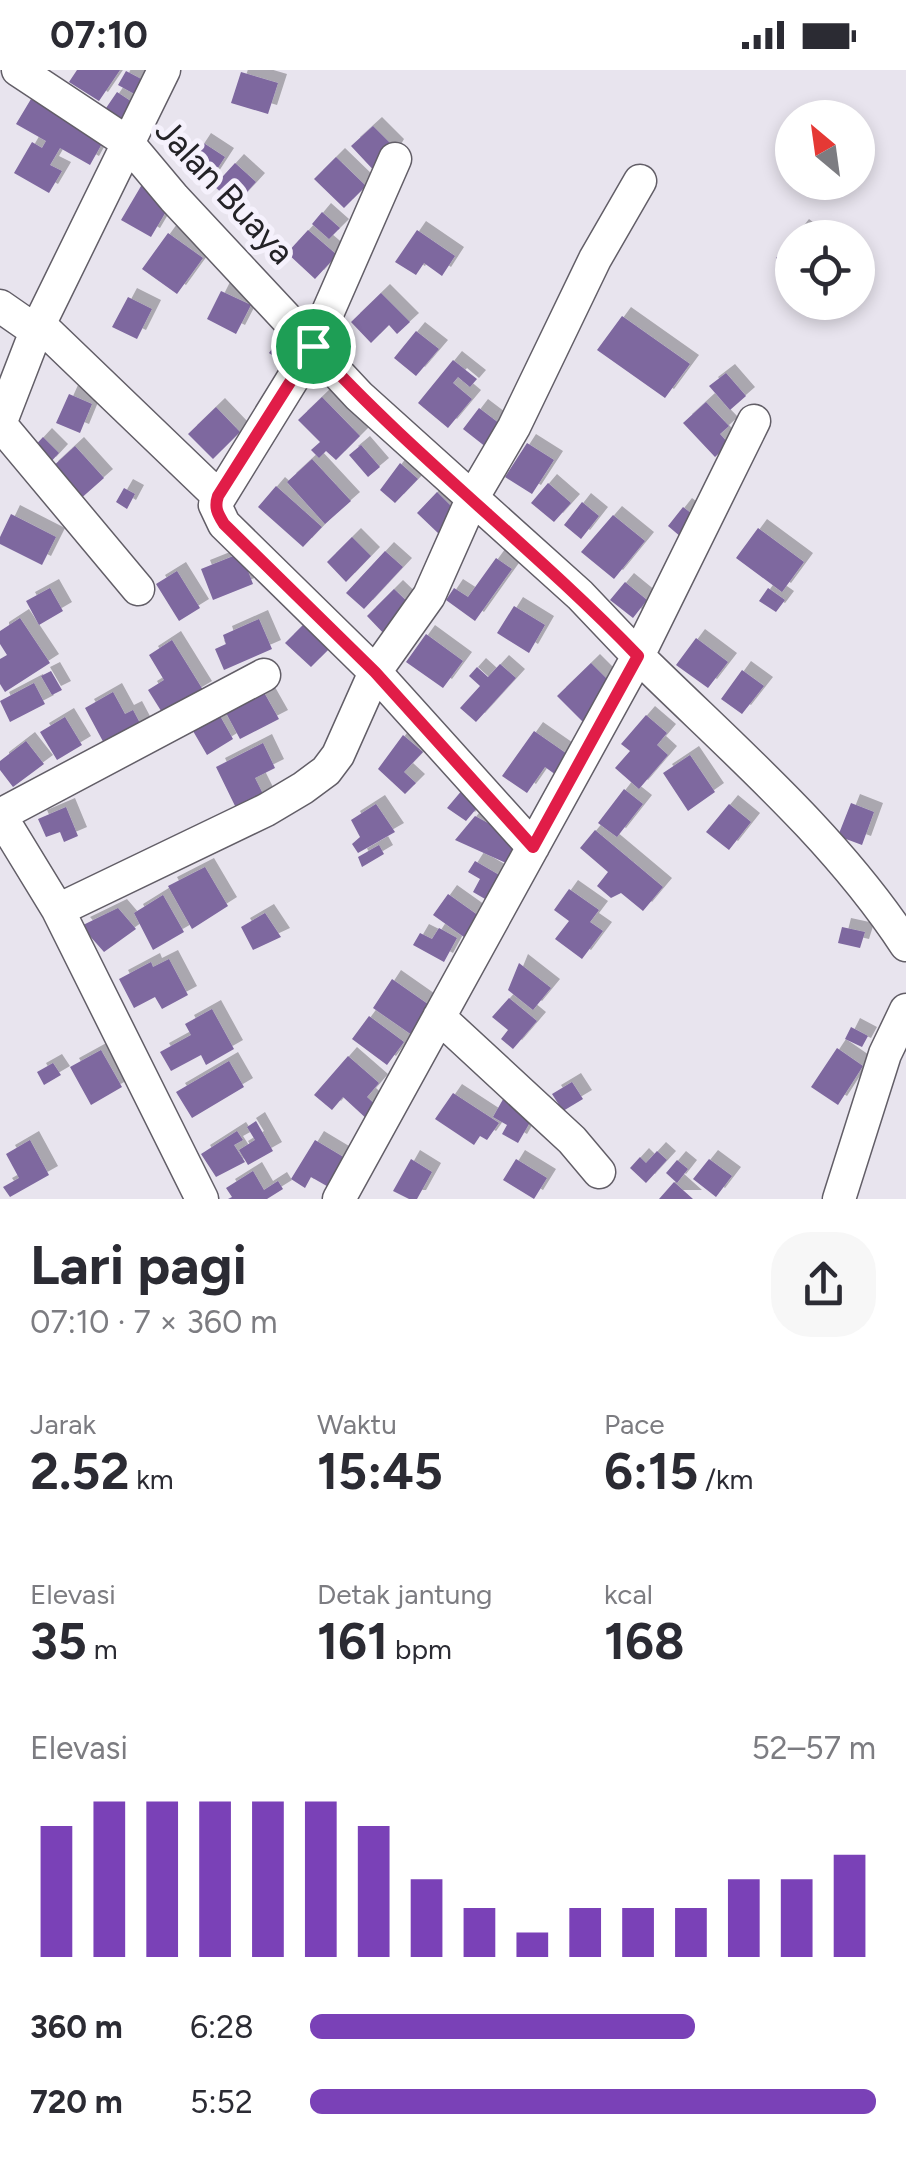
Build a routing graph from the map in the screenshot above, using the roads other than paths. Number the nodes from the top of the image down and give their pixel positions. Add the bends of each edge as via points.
1 (18, 70) edge
2 (164, 70) edge
3 (127, 142) junction
4 (395, 159) dead end
5 (640, 181) dead end
6 (0, 306) edge
7 (38, 328) junction
8 (313, 346) junction
9 (754, 421) dead end
10 (0, 424) edge
11 (218, 496) junction
12 (472, 497) junction
13 (138, 589) dead end
14 (638, 656) junction
15 (375, 672) junction
16 (264, 675) dead end
17 (0, 815) edge
18 (533, 847) junction
19 (58, 910) junction
20 (906, 945) edge
21 (906, 1010) edge
22 (438, 1017) junction
23 (896, 1057) edge
24 (599, 1172) dead end
25 (202, 1199) edge
26 (338, 1199) edge
27 (839, 1199) edge

1 - 3 street, Jalan Buaya
2 - 3 street
3 - 7 street
3 - 8 street, Jalan Buaya
4 - 8 street
5 - 12 street
6 - 7 street
7 - 10 street
7 - 11 street
8 - 11 street
8 - 12 street, Jalan Buaya
9 - 14 street
10 - 13 street
11 - 15 street via 224,524
12 - 14 street, Jalan Buaya
12 - 15 street via 430,596
14 - 18 street
14 - 20 street, Jalan Buaya via 815,830
15 - 18 street
15 - 19 street via 326,770 266,810
16 - 17 street
17 - 19 street
18 - 22 street
19 - 25 street
21 - 23 street
22 - 24 street
22 - 26 street
23 - 27 street

